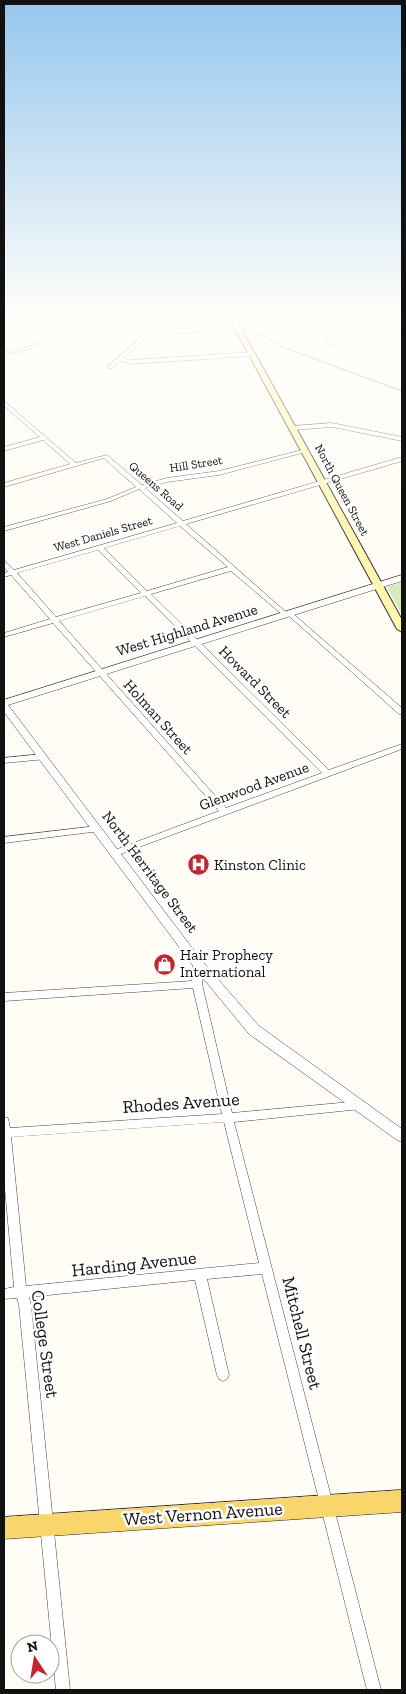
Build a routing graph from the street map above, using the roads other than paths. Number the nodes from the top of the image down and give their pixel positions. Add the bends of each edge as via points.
1 (273, 391) edge
2 (4, 403) edge
3 (13, 411) junction
4 (4, 413) edge
5 (293, 428) junction
6 (44, 438) junction
7 (402, 439) edge
8 (4, 449) edge
9 (306, 451) junction
10 (402, 460) edge
11 (75, 465) junction
12 (323, 482) junction
13 (4, 485) edge
14 (141, 487) junction
15 (182, 523) junction
16 (4, 529) edge
17 (99, 547) junction
18 (4, 563) edge
19 (233, 568) junction
20 (12, 573) junction
21 (4, 575) edge
22 (402, 578) edge
23 (379, 585) junction
24 (146, 593) junction
25 (288, 614) junction
26 (55, 620) junction
27 (402, 629) edge
28 (4, 635) edge
29 (196, 643) junction
30 (100, 673) junction
31 (4, 705) edge
32 (402, 712) edge
33 (402, 746) edge
34 (42, 757) junction
35 (4, 761) edge
36 (328, 774) junction
37 (224, 811) junction
38 (97, 829) junction
39 (4, 840) edge
40 (115, 853) junction
41 (198, 964) junction
42 (197, 984) junction
43 (4, 997) edge
44 (361, 1105) junction
45 (228, 1118) junction
46 (4, 1129) edge
47 (402, 1136) edge
48 (267, 1268) junction
49 (200, 1275) junction
50 (22, 1293) junction
51 (4, 1294) edge
52 (223, 1375) dead end
53 (402, 1501) edge
54 (327, 1505) junction
55 (47, 1525) junction
56 (4, 1528) edge
57 (63, 1690) edge
58 (374, 1690) edge

1 - 5 main road, North Queen Street
2 - 3 street
3 - 4 street
3 - 6 street
5 - 7 street via 332,426
5 - 9 main road, North Queen Street
6 - 8 street
6 - 11 street
9 - 12 main road, North Queen Street
9 - 14 street, Hill Street
10 - 12 street, West Daniels Street
11 - 13 street
11 - 14 street, Queens Road via 105,456
12 - 15 street, West Daniels Street
12 - 23 main road, North Queen Street
14 - 15 street, Queens Road
14 - 16 street, Hill Street via 109,500
15 - 17 street, West Daniels Street
15 - 19 street, Queens Road
17 - 20 street, West Daniels Street
17 - 24 street, Howard Street
18 - 20 street
19 - 24 street
19 - 25 street, Queens Road
20 - 21 street, West Daniels Street
20 - 26 street, Holman Street
22 - 23 street, West Highland Avenue
23 - 25 street, West Highland Avenue
23 - 27 main road, North Queen Street
24 - 26 street
24 - 29 street, Howard Street
25 - 29 street, West Highland Avenue
25 - 32 street, Queens Road
26 - 28 street
26 - 30 street, Holman Street
29 - 30 street, West Highland Avenue
29 - 36 street, Howard Street
30 - 31 street, West Highland Avenue
30 - 37 street, Holman Street
31 - 34 street, North Herritage Street
33 - 36 street, Glenwood Avenue
34 - 35 street
34 - 38 street, North Herritage Street
36 - 37 street, Glenwood Avenue
37 - 40 street, Glenwood Avenue
38 - 39 street
38 - 40 street, North Herritage Street
40 - 41 street, North Herritage Street
41 - 42 street
41 - 44 street, North Herritage Street via 254,1030
42 - 43 street
42 - 45 street, Mitchell Street
44 - 45 street, Rhodes Avenue
44 - 47 street, North Herritage Street
45 - 46 street, Rhodes Avenue
45 - 48 street, Mitchell Street
46 - 50 street, College Street via 18,1282
48 - 49 street, Harding Avenue
48 - 54 street, Mitchell Street
49 - 50 street, Harding Avenue
49 - 52 street
50 - 51 street, Harding Avenue
50 - 55 street, College Street
53 - 54 main road, West Vernon Avenue
54 - 55 main road, West Vernon Avenue
54 - 58 street, Mitchell Street
55 - 56 main road, West Vernon Avenue
55 - 57 street, College Street

